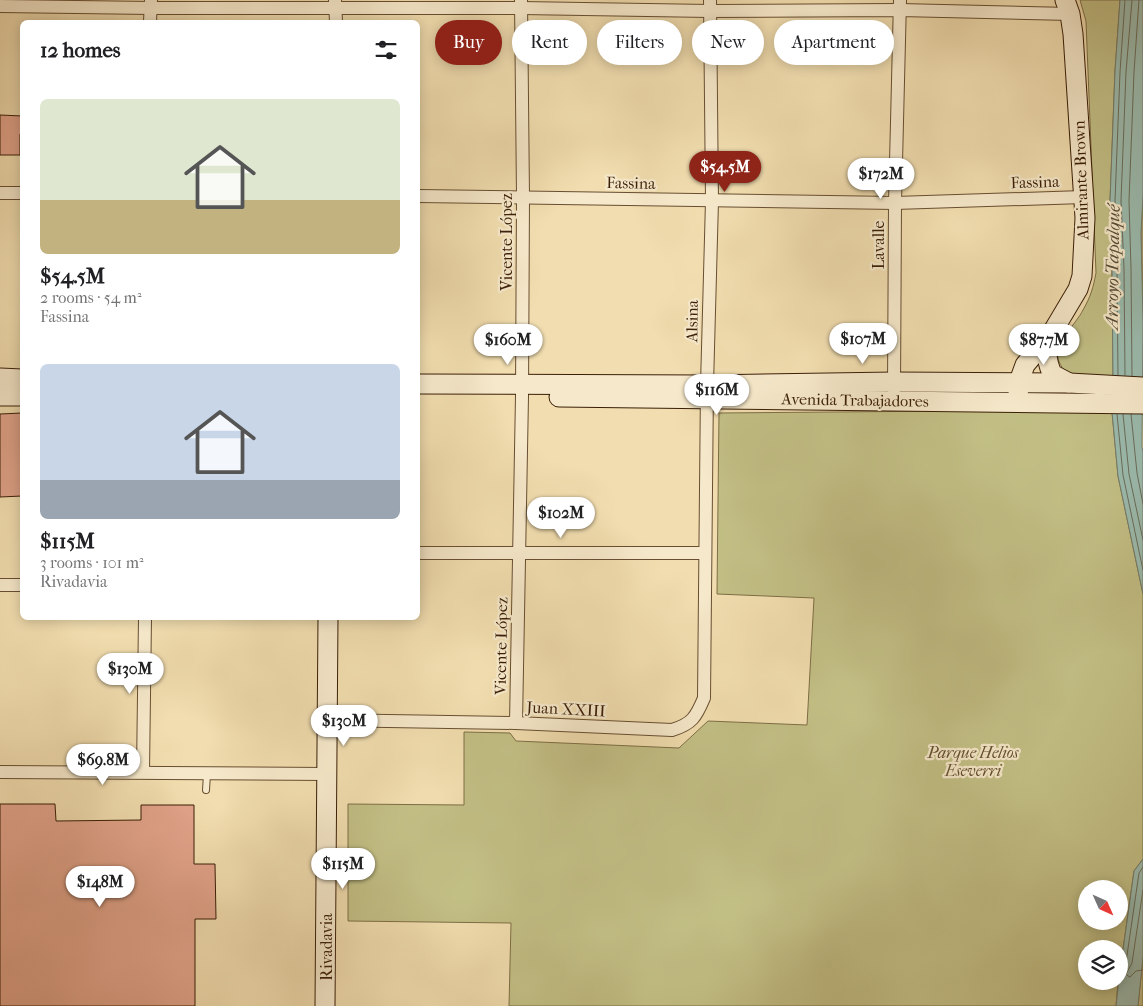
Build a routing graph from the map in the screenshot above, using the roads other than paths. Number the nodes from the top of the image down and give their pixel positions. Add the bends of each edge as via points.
1 (151, 4) edge
2 (335, 4) edge
3 (521, 4) edge
4 (900, 5) edge
5 (0, 6) edge
6 (710, 6) edge
7 (1067, 7) edge
8 (150, 20) edge
9 (336, 20) edge
10 (0, 193) edge
11 (20, 193) edge
12 (420, 196) edge
13 (523, 197) junction
14 (1083, 197) junction
15 (712, 201) junction
16 (895, 203) junction
17 (1053, 331) junction
18 (0, 378) edge
19 (20, 379) edge
20 (894, 382) junction
21 (1020, 383) junction
22 (1074, 383) junction
23 (420, 384) edge
24 (1143, 387) edge
25 (522, 390) junction
26 (707, 392) junction
27 (420, 395) edge
28 (0, 396) edge
29 (20, 396) edge
30 (894, 400) junction
31 (1017, 402) junction
32 (1143, 404) edge
33 (420, 553) edge
34 (519, 553) junction
35 (705, 553) junction
36 (0, 585) edge
37 (20, 585) edge
38 (145, 620) edge
39 (328, 620) edge
40 (327, 720) junction
41 (516, 723) junction
42 (684, 726) joint
43 (0, 772) edge
44 (143, 772) junction
45 (207, 774) junction
46 (327, 774) junction
47 (206, 790) dead end
48 (325, 1006) edge

1 - 2 street
1 - 5 street
1 - 8 street
2 - 3 street
2 - 9 street
3 - 6 street
3 - 13 street, Vicente López
4 - 6 street
4 - 7 street
4 - 16 street, Lavalle
6 - 15 street, Alsina
7 - 14 main road, Almirante Brown via 1073,34
10 - 11 street
12 - 13 street, Fassina
13 - 15 street, Fassina
13 - 25 street, Vicente López
14 - 16 street, Fassina
14 - 17 main road, Almirante Brown via 1082,276 1078,289
15 - 16 street, Fassina
15 - 26 street, Alsina
16 - 20 street, Lavalle
17 - 21 main road, Almirante Brown via 1025,365
17 - 22 main road via 1047,351 1052,374
18 - 19 main road
20 - 21 main road, Avenida Trabajadores
20 - 26 main road, Avenida Trabajadores
20 - 30 street, Lavalle
21 - 22 main road, Avenida Trabajadores
21 - 31 main road, Almirante Brown
22 - 24 main road, Avenida Trabajadores
23 - 25 main road, Avenida Trabajadores
25 - 26 main road, Avenida Trabajadores
25 - 27 main road, Avenida Trabajadores
25 - 34 street, Vicente López
26 - 30 main road, Avenida Trabajadores
26 - 35 street, Alsina
28 - 29 main road
30 - 31 main road, Avenida Trabajadores
31 - 32 main road, Avenida Trabajadores
33 - 34 street
34 - 35 street
34 - 41 street, Vicente López
35 - 42 street, Alsina via 704,698 697,714
36 - 37 street
38 - 44 street
39 - 40 main road, Rivadavia
40 - 41 street, Juan XXIII
40 - 46 main road, Rivadavia
41 - 42 street, Juan XXIII via 672,730
43 - 44 street
44 - 45 street
45 - 46 street
45 - 47 lane
46 - 48 main road, Rivadavia

